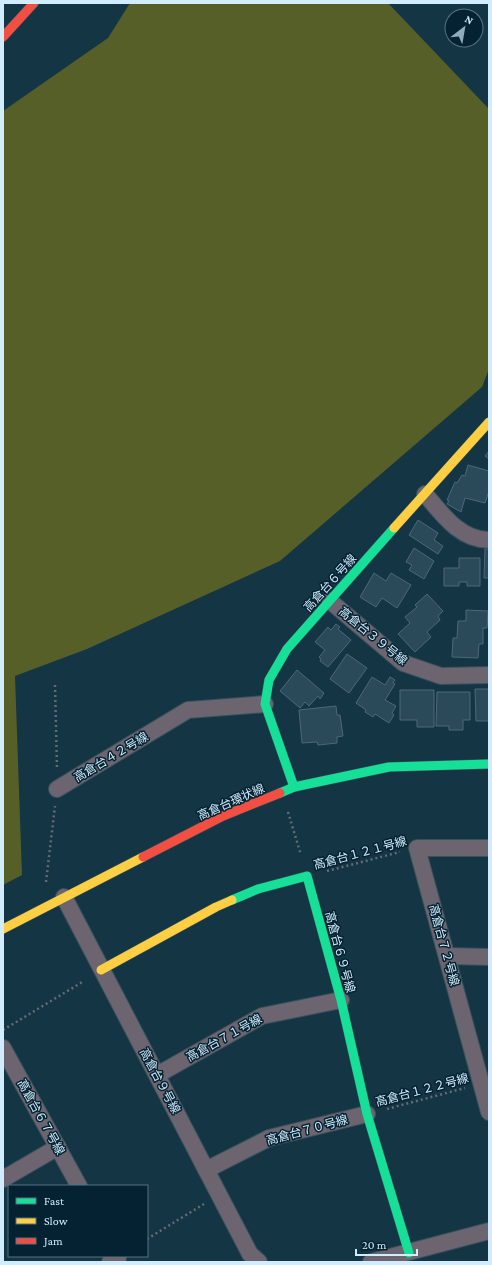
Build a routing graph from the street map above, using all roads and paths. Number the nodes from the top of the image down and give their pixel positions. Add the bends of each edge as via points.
1 (34, 3) edge
2 (3, 37) edge
3 (489, 422) edge
4 (425, 494) junction
5 (489, 540) edge
6 (330, 601) junction
7 (489, 676) edge
8 (55, 685) dead end
9 (265, 704) junction
10 (489, 764) edge
11 (294, 788) junction
12 (57, 789) junction
13 (288, 810) dead end
14 (417, 848) junction
15 (489, 848) edge
16 (307, 876) junction
17 (46, 885) dead end
18 (64, 897) junction
19 (3, 929) edge
20 (447, 956) junction
21 (489, 956) edge
22 (101, 970) junction
23 (341, 1000) junction
24 (3, 1030) edge
25 (3, 1048) edge
26 (157, 1075) junction
27 (483, 1078) edge
28 (489, 1112) edge
29 (367, 1114) junction
30 (58, 1147) junction
31 (206, 1170) junction
32 (3, 1179) edge
33 (78, 1185) edge
34 (219, 1195) junction
35 (489, 1231) edge
36 (148, 1238) edge
37 (409, 1253) junction
38 (118, 1257) edge
39 (110, 1262) edge
40 (259, 1262) edge
41 (371, 1262) edge

1 - 2 street
3 - 4 street, 高倉台６号線
4 - 5 street via 455,528 480,540
4 - 6 street, 高倉台６号線
6 - 7 street, 高倉台３９号線 via 403,663 441,676
6 - 9 street, 高倉台６号線 via 287,649 269,680
8 - 12 path, 高倉台４２号線
9 - 11 street, 高倉台６号線
9 - 12 street, 高倉台４２号線 via 188,710
10 - 11 street, 高倉台環状線 via 389,767
11 - 18 street, 高倉台環状線 via 223,816
12 - 17 path
13 - 16 path
14 - 15 street
14 - 16 path, 高倉台１２１号線
14 - 20 street, 高倉台７２号線
16 - 22 street via 258,890 216,906
16 - 23 street, 高倉台６９号線
18 - 19 street, 高倉台環状線
18 - 22 street, 高倉台９号線
20 - 21 street
20 - 27 street, 高倉台７２号線
22 - 24 path
22 - 26 street, 高倉台９号線
23 - 26 street, 高倉台７１号線 via 262,1016
23 - 29 street, 高倉台６９号線
25 - 30 street, 高倉台６７号線
26 - 31 street, 高倉台９号線
27 - 28 street, 高倉台７２号線
27 - 29 path, 高倉台１２２号線
29 - 31 street, 高倉台７０号線 via 269,1138
29 - 37 street, 高倉台６９号線
30 - 32 street
30 - 33 street, 高倉台６７号線
31 - 34 street, 高倉台９号線
34 - 36 path
34 - 40 street, 高倉台９号線 via 250,1254
35 - 37 street
37 - 41 street
38 - 39 street

